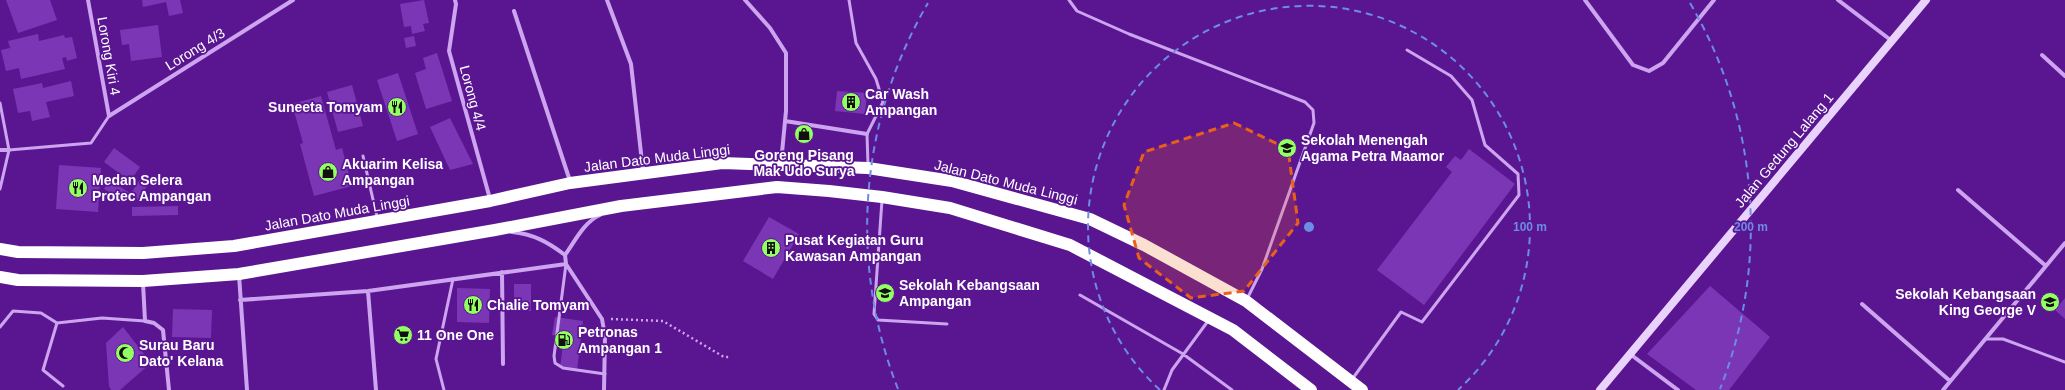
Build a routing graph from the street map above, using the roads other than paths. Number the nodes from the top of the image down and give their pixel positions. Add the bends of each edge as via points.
1 (88, 0) edge
2 (293, 0) edge
3 (455, 0) edge
4 (607, 0) edge
5 (745, 0) edge
6 (849, 0) edge
7 (1069, 0) edge
8 (1585, 0) edge
9 (1714, 0) edge
10 (1838, 0) edge
11 (1926, 0) edge
12 (514, 10) dead end
13 (1892, 41) junction
14 (1407, 50) dead end
15 (2042, 55) dead end
16 (2065, 76) edge
17 (0, 102) edge
18 (109, 116) junction
19 (785, 120) junction
20 (867, 134) junction
21 (0, 150) edge
22 (9, 150) junction
23 (363, 156) dead end
24 (781, 164) junction
25 (868, 168) junction
26 (643, 173) junction
27 (570, 183) junction
28 (0, 189) edge
29 (1958, 190) dead end
30 (882, 197) junction
31 (490, 202) junction
32 (621, 206) junction
33 (378, 221) junction
34 (495, 230) junction
35 (2065, 243) edge
36 (0, 249) edge
37 (565, 255) junction
38 (566, 264) junction
39 (2046, 266) junction
40 (502, 272) junction
41 (239, 274) junction
42 (0, 277) edge
43 (453, 279) junction
44 (143, 281) junction
45 (368, 291) junction
46 (1080, 296) dead end
47 (240, 300) junction
48 (1246, 301) junction
49 (1862, 304) dead end
50 (1210, 318) junction
51 (145, 321) junction
52 (57, 323) junction
53 (947, 324) dead end
54 (0, 327) edge
55 (1985, 339) junction
56 (1183, 354) junction
57 (1630, 354) junction
58 (2065, 362) edge
59 (503, 364) dead end
60 (606, 374) junction
61 (1351, 381) junction
62 (1950, 381) junction
63 (63, 386) dead end
64 (169, 390) edge
65 (247, 390) edge
66 (376, 390) edge
67 (444, 390) edge
68 (604, 390) edge
69 (1164, 390) edge
70 (1232, 390) edge
71 (1312, 390) edge
72 (1362, 390) edge
73 (1600, 390) edge
74 (1678, 390) edge
75 (1943, 390) edge

1 - 18 street, Lorong Kiri 4
2 - 18 street, Lorong 4/3
3 - 31 street, Lorong 4/4 via 449,51
4 - 26 street via 630,64
5 - 19 street via 770,28 786,53
6 - 20 lane via 856,44 876,79 883,102
7 - 48 lane via 1077,11 1304,102 1313,110 1312,130 1262,269
8 - 9 street via 1633,65 1649,71 1663,62
10 - 13 street
11 - 13 street, Jalan Gedung Lalang 1
12 - 27 street
13 - 57 street, Jalan Gedung Lalang 1
14 - 61 lane via 1451,76 1472,100 1485,145 1518,174 1519,195 1422,322 1401,312
15 - 16 street
17 - 22 lane
18 - 22 lane via 91,143
19 - 20 street
19 - 24 street
20 - 25 lane
21 - 22 street
22 - 28 lane
23 - 33 lane
24 - 25 highway, Jalan Dato Muda Linggi
24 - 26 highway, Jalan Dato Muda Linggi via 722,163
25 - 48 highway, Jalan Dato Muda Linggi via 952,181 1090,219 1144,245
26 - 27 highway, Jalan Dato Muda Linggi
27 - 31 highway, Jalan Dato Muda Linggi
29 - 39 street
30 - 32 highway via 777,187
30 - 50 highway via 950,208 1070,245
30 - 53 lane via 874,314 878,320
31 - 33 highway, Jalan Dato Muda Linggi
32 - 34 highway
32 - 37 street via 594,218 582,230
33 - 36 highway, Jalan Dato Muda Linggi via 234,246 143,253 18,252
34 - 37 street via 529,234 548,242
34 - 41 highway
35 - 39 street
37 - 38 street
38 - 40 street
38 - 60 street via 602,319
38 - 60 lane via 555,363 563,368
39 - 55 street
40 - 43 street
40 - 59 street
41 - 44 highway
41 - 47 street
42 - 44 highway via 18,280
43 - 45 street
43 - 67 lane via 436,359
44 - 51 street
45 - 47 street
45 - 66 street
46 - 56 lane
47 - 65 street
48 - 61 highway, Jalan Dato Muda Linggi
49 - 62 street
50 - 56 lane
50 - 71 highway via 1233,330
51 - 52 lane via 102,318
51 - 64 street via 154,322 163,330
52 - 54 lane via 40,313 13,311
52 - 63 lane via 43,370
55 - 58 lane via 2003,339
55 - 62 street
56 - 69 lane via 1172,370
56 - 70 lane
57 - 73 street, Jalan Gedung Lalang 1
57 - 74 street
60 - 68 street
61 - 72 highway, Jalan Dato Muda Linggi
62 - 75 street

